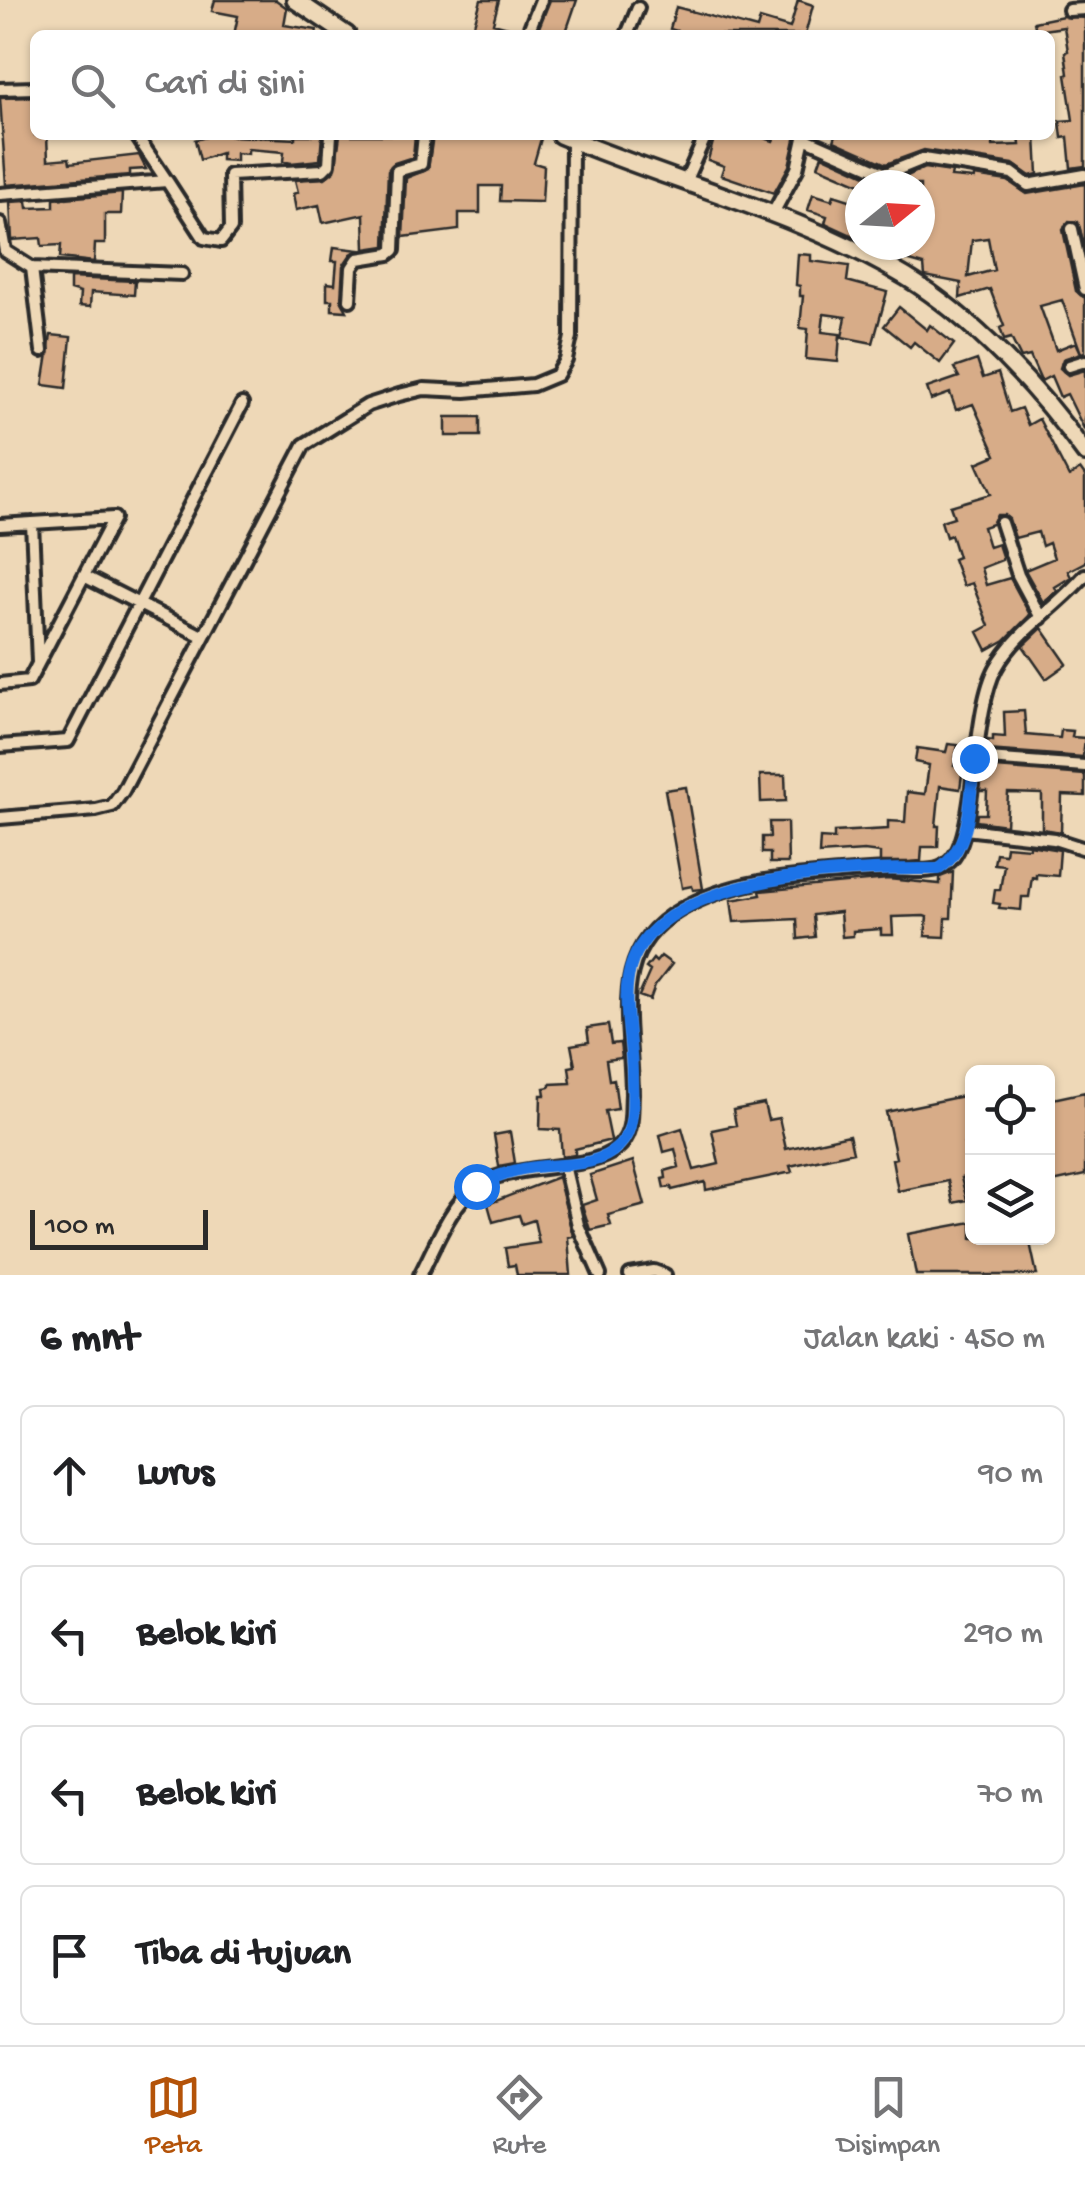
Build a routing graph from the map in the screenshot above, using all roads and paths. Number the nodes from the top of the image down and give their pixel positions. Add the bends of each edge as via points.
1 (295, 0) edge
2 (540, 0) edge
3 (320, 7) edge
4 (638, 8) dead end
5 (1085, 9) edge
6 (1069, 10) dead end
7 (341, 30) edge
8 (529, 30) edge
9 (629, 30) edge
10 (30, 88) edge
11 (0, 89) edge
12 (139, 140) edge
13 (330, 140) edge
14 (423, 140) edge
15 (575, 140) edge
16 (578, 140) edge
17 (704, 140) edge
18 (803, 140) edge
19 (811, 140) edge
20 (1085, 176) edge
21 (167, 181) junction
22 (684, 182) junction
23 (0, 194) edge
24 (772, 215) junction
25 (0, 223) edge
26 (1072, 230) dead end
27 (1081, 264) edge
28 (32, 268) junction
29 (182, 274) dead end
30 (1085, 289) edge
31 (350, 300) dead end
32 (42, 351) dead end
33 (1085, 361) edge
34 (1069, 366) dead end
35 (242, 404) dead end
36 (1084, 449) edge
37 (32, 523) junction
38 (1000, 523) dead end
39 (0, 525) edge
40 (1085, 575) edge
41 (84, 576) junction
42 (139, 604) junction
43 (1041, 618) junction
44 (202, 636) junction
45 (38, 663) junction
46 (0, 684) edge
47 (0, 746) edge
48 (974, 758) junction
49 (1085, 766) edge
50 (0, 818) edge
51 (965, 828) junction
52 (1085, 849) edge
53 (564, 1165) junction
54 (645, 1274) edge
55 (420, 1275) edge
56 (600, 1275) edge
57 (630, 1275) edge
58 (665, 1275) edge

1 - 3 main road
2 - 8 street
3 - 7 main road
4 - 9 street
5 - 6 street
10 - 11 street
12 - 21 street
13 - 21 street via 327,168 230,175 232,228 221,242 204,238
14 - 31 street via 421,164 397,170 396,245 389,254 358,259
15 - 44 street via 571,336 558,375 533,385 399,395 368,405 304,445
16 - 22 main road
17 - 22 street
18 - 24 street via 797,169
19 - 20 street via 886,174 923,159 1012,173 1028,185
21 - 23 street
22 - 24 main road
24 - 36 main road via 875,260 934,296 970,325
25 - 28 street via 5,250
26 - 27 street
27 - 30 street
28 - 29 street
28 - 32 street
33 - 34 street
35 - 42 street
37 - 39 street
37 - 41 street via 114,518
37 - 45 street
38 - 43 street
40 - 43 street
41 - 42 street
41 - 45 street
42 - 44 street
42 - 47 street via 68,741
43 - 48 street via 996,668
44 - 50 street via 112,806
45 - 46 street via 28,681
48 - 49 street
48 - 51 street
51 - 52 street
51 - 53 street via 958,851 939,869 758,882 664,920 638,950 630,974 629,1130 608,1155
53 - 55 street via 518,1170 476,1186 448,1221
53 - 56 street via 578,1225
54 - 57 street
54 - 58 street

